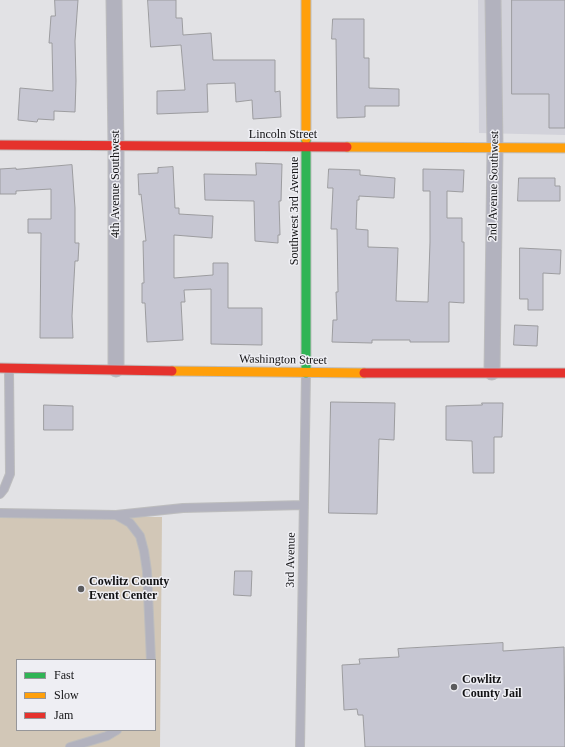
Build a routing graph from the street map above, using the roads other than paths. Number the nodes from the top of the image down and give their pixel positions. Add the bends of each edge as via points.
1 (114, 0) edge
2 (306, 0) edge
3 (493, 0) edge
4 (0, 145) edge
5 (116, 146) junction
6 (307, 148) junction
7 (495, 148) junction
8 (565, 148) edge
9 (5, 368) edge
10 (116, 369) junction
11 (492, 372) junction
12 (306, 373) junction
13 (565, 373) edge
14 (0, 494) edge
15 (304, 505) junction
16 (0, 512) edge
17 (116, 515) junction
18 (151, 659) edge
19 (115, 731) edge
20 (70, 747) edge
21 (300, 747) edge

1 - 5 street, 4th Avenue Southwest
2 - 6 street, Southwest 3rd Avenue
3 - 7 street, 2nd Avenue Southwest
4 - 5 street, Lincoln Street
5 - 6 street, Lincoln Street
5 - 10 street, 4th Avenue Southwest
6 - 7 street, Lincoln Street
6 - 12 street, Southwest 3rd Avenue
7 - 8 street, Lincoln Street
7 - 11 street, 2nd Avenue Southwest
9 - 10 street, Washington Street
9 - 14 lane via 10,474
10 - 12 street, Washington Street
11 - 12 street, Washington Street
11 - 13 street, Washington Street
12 - 15 lane, 3rd Avenue
15 - 17 lane via 183,508
15 - 21 lane, 3rd Avenue
16 - 17 lane
17 - 18 lane via 130,523 140,536 144,551
19 - 20 lane

